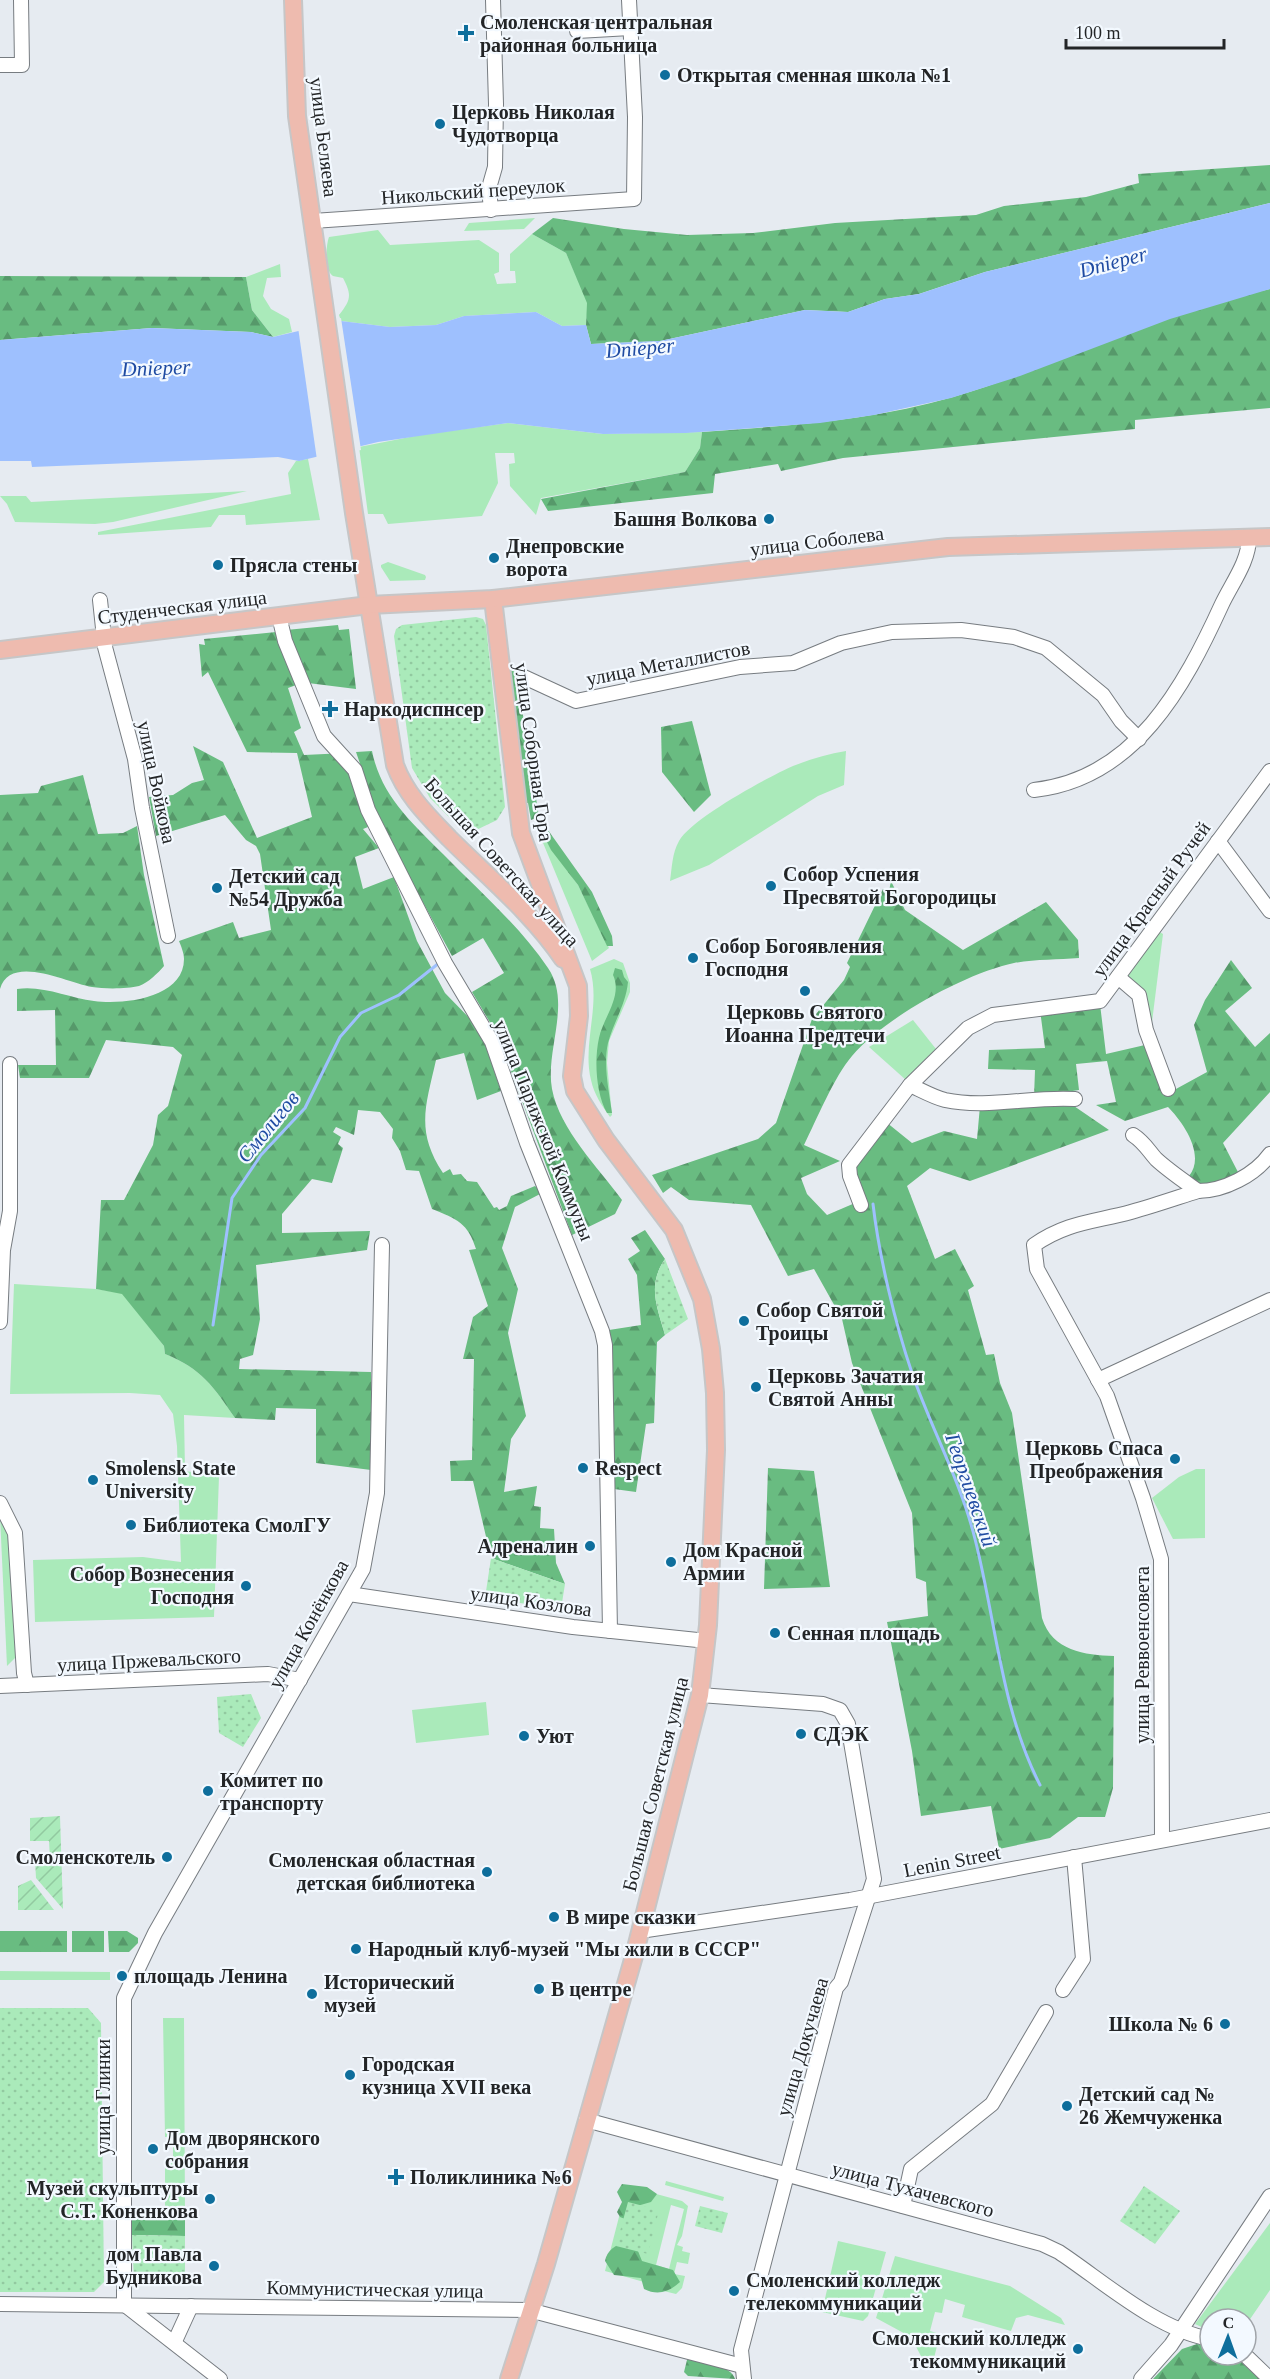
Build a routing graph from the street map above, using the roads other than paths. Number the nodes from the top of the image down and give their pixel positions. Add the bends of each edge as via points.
1 (21, 0) edge
2 (294, 0) edge
3 (493, 0) edge
4 (629, 0) edge
5 (630, 28) junction
6 (577, 31) dead end
7 (0, 64) edge
8 (490, 210) junction
9 (313, 221) junction
10 (354, 513) joint
11 (1270, 537) edge
12 (1249, 538) junction
13 (493, 599) junction
14 (100, 600) dead end
15 (369, 605) junction
16 (279, 616) junction
17 (103, 638) junction
18 (0, 650) edge
19 (524, 677) dead end
20 (1139, 739) junction
21 (1270, 771) edge
22 (1034, 790) dead end
23 (1218, 841) junction
24 (1270, 910) edge
25 (168, 936) dead end
26 (574, 974) junction
27 (1118, 977) junction
28 (10, 1064) dead end
29 (910, 1085) junction
30 (1168, 1089) dead end
31 (1075, 1099) dead end
32 (1133, 1135) dead end
33 (1270, 1154) edge
34 (1198, 1191) junction
35 (861, 1205) dead end
36 (382, 1245) dead end
37 (1270, 1300) edge
38 (0, 1322) edge
39 (1098, 1380) junction
40 (0, 1503) edge
41 (349, 1593) junction
42 (610, 1632) junction
43 (707, 1641) junction
44 (300, 1680) junction
45 (27, 1685) junction
46 (0, 1686) edge
47 (700, 1695) junction
48 (1270, 1820) edge
49 (1162, 1840) junction
50 (1074, 1857) junction
51 (867, 1897) junction
52 (640, 1931) junction
53 (1064, 1990) dead end
54 (124, 1998) joint
55 (1046, 2012) dead end
56 (586, 2120) junction
57 (786, 2175) junction
58 (1270, 2196) edge
59 (903, 2206) junction
60 (0, 2304) edge
61 (124, 2305) junction
62 (169, 2306) junction
63 (191, 2306) junction
64 (529, 2310) junction
65 (171, 2331) junction
66 (1179, 2331) junction
67 (1198, 2336) edge
68 (1258, 2367) edge
69 (743, 2373) edge
70 (220, 2379) edge
71 (509, 2379) edge
72 (1141, 2379) edge
73 (1270, 2379) edge

1 - 7 street via 22,65
2 - 9 main road, улица Беляева via 297,108
3 - 8 street via 495,167 489,188
4 - 5 street
5 - 6 street
5 - 8 street, Никольский переулок via 634,199
8 - 9 street, Никольский переулок
9 - 10 main road, улица Беляева
10 - 15 main road, Большая Советская улица
11 - 12 main road, улица Соболева
12 - 13 main road, улица Соболева via 964,546
12 - 20 street via 1249,555 1239,568 1199,654 1170,701
13 - 15 main road, улица Соболева
13 - 26 main road, улица Соборная Гора via 521,832
14 - 17 street, улица Войкова
15 - 16 main road, Студенческая улица
15 - 26 main road, Большая Советская улица via 392,755 403,784 424,813 538,928
16 - 17 main road, Студенческая улица
16 - 42 street, улица Парижской Коммуны via 285,641 324,735 356,770 368,810 445,963 492,1042 527,1143 602,1330
17 - 18 main road, Студенческая улица
17 - 25 street, улица Войкова via 135,759
19 - 20 street, улица Металлистов via 576,701 740,667 794,663 841,643 892,632 961,630 1014,637 1046,648 1103,695
20 - 22 street via 1107,766 1074,783
21 - 23 street, улица Красный Ручей
23 - 24 street
23 - 27 street, улица Красный Ручей
26 - 43 main road, Большая Советская улица via 579,1000 572,1077 576,1091 606,1140 674,1230 707,1319 716,1450
27 - 29 street, улица Красный Ручей via 1100,1001 993,1015 968,1028
27 - 30 street via 1139,995 1146,1030
28 - 38 street via 10,1211 3,1250
29 - 31 street via 943,1100 964,1102
29 - 35 street, улица Красный Ручей via 851,1160 850,1176
32 - 34 street via 1170,1171
33 - 34 street via 1261,1166 1241,1179
34 - 39 street, улица Реввоенсовета via 1055,1230 1034,1245 1037,1269
36 - 41 street, улица Конёнкова via 377,1493 363,1569
37 - 39 street
39 - 49 street, улица Реввоенсовета via 1143,1498 1161,1559
40 - 45 street via 15,1533
41 - 42 street, улица Козлова
41 - 44 street, улица Конёнкова
42 - 43 street, улица Козлова
43 - 47 main road, Большая Советская улица
44 - 45 street, улица Пржевальского via 268,1674
44 - 54 street, улица Конёнкова via 155,1933
45 - 46 street, улица Пржевальского
47 - 51 street, улица Докучаева via 823,1704 840,1710 848,1724 874,1879
47 - 52 main road, Большая Советская улица
48 - 49 street, Lenin Street
49 - 50 street, Lenin Street
50 - 51 street, Lenin Street
50 - 53 street via 1083,1959
51 - 52 street, Lenin Street
51 - 57 street, улица Докучаева via 836,1988
52 - 56 main road, Большая Советская улица
54 - 61 street, улица Глинки
55 - 59 street via 992,2104 911,2169
56 - 57 street, улица Тухачевского
56 - 64 main road, Большая Советская улица via 546,2264
57 - 59 street, улица Тухачевского
57 - 69 street, улица Докучаева via 741,2350
58 - 66 street
59 - 66 street, улица Тухачевского via 1042,2244
60 - 61 street, Коммунистическая улица
61 - 62 street, Коммунистическая улица
61 - 65 street
62 - 63 street, Коммунистическая улица
62 - 65 street via 180,2311
62 - 65 street via 155,2314
63 - 64 street, Коммунистическая улица
63 - 65 street
64 - 69 street, Коммунистическая улица
64 - 71 main road, Большая Советская улица
65 - 70 street
66 - 67 street, улица Тухачевского
66 - 72 street
68 - 73 street

